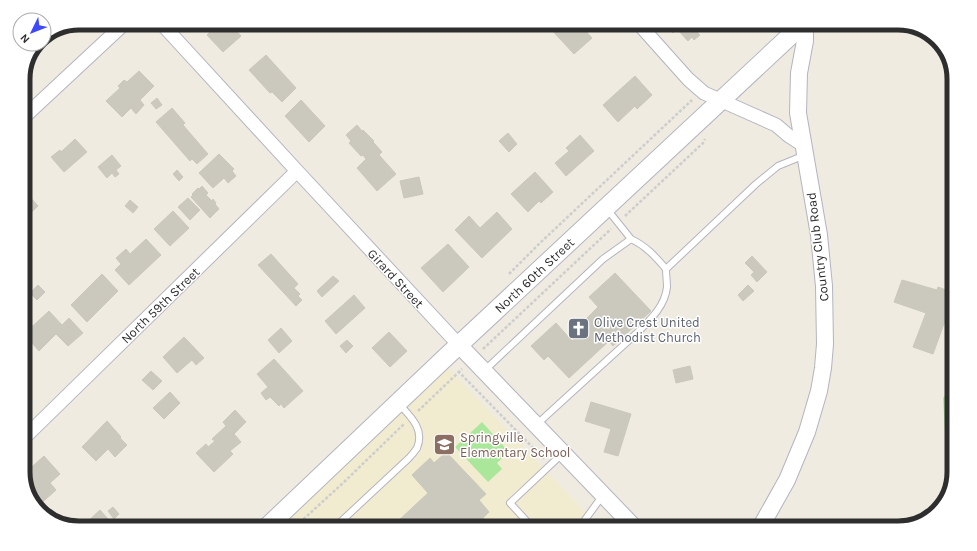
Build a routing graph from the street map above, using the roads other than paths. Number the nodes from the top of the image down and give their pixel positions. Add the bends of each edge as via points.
1 (117, 30) edge
2 (167, 30) edge
3 (644, 30) edge
4 (796, 30) edge
5 (804, 30) edge
6 (720, 101) junction
7 (30, 111) edge
8 (804, 150) junction
9 (297, 172) junction
10 (606, 208) junction
11 (631, 239) junction
12 (666, 269) junction
13 (459, 345) junction
14 (484, 371) junction
15 (397, 403) junction
16 (536, 425) junction
17 (30, 432) edge
18 (563, 453) junction
19 (603, 495) junction
20 (280, 521) edge
21 (342, 521) edge
22 (526, 521) edge
23 (584, 521) edge
24 (628, 521) edge
25 (764, 521) edge

1 - 7 street
2 - 9 street, Girard Street
3 - 6 street via 688,79 704,93
4 - 6 main road, North 60th Street
5 - 8 street, Country Club Road via 798,90 798,113
6 - 8 street via 776,125
6 - 10 main road, North 60th Street
8 - 12 lane via 756,184
8 - 25 street, Country Club Road via 819,235 824,286 823,368 807,432 787,480
9 - 13 street, Girard Street
9 - 17 street, North 59th Street
10 - 11 lane
10 - 13 main road, North 60th Street
11 - 12 lane via 652,253
11 - 14 lane via 603,259
12 - 16 lane via 667,288 663,302 654,315
13 - 14 street, Girard Street
13 - 15 main road, North 60th Street
14 - 16 street, Girard Street
15 - 20 main road, North 60th Street
15 - 21 lane via 416,422 419,438 417,448
16 - 18 street, Girard Street
18 - 19 street, Girard Street
18 - 22 lane via 510,504
19 - 23 lane
19 - 24 street, Girard Street

